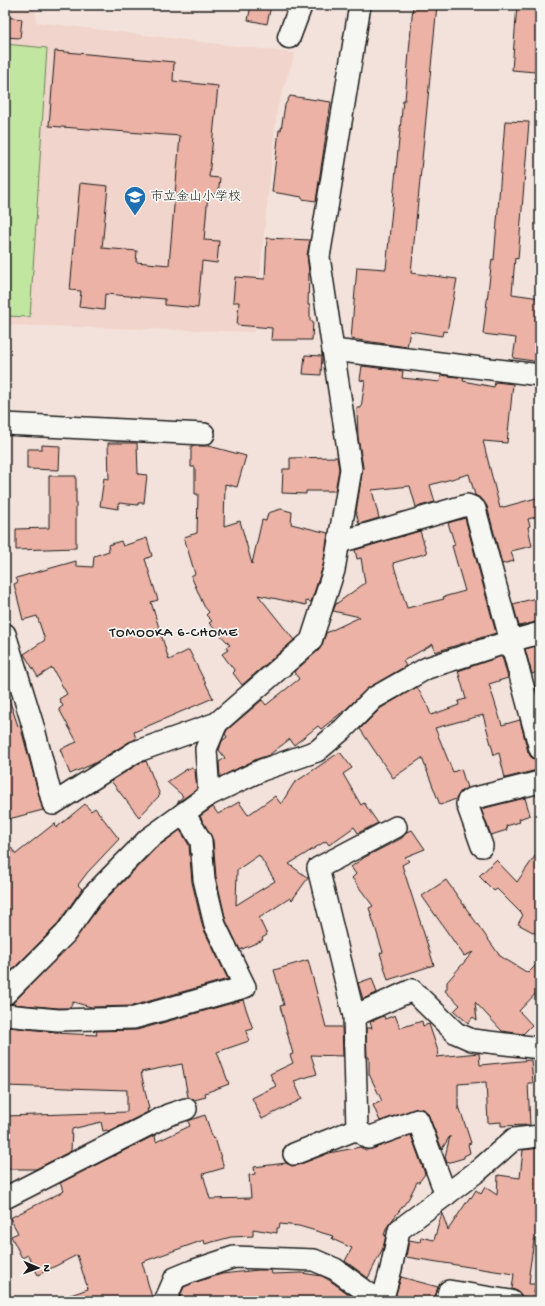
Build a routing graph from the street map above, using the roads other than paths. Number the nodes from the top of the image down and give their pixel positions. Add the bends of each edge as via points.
1 (301, 5) edge
2 (360, 5) edge
3 (289, 37) dead end
4 (333, 350) junction
5 (540, 375) edge
6 (5, 424) edge
7 (204, 434) dead end
8 (340, 542) junction
9 (540, 633) edge
10 (5, 634) edge
11 (511, 641) junction
12 (217, 723) junction
13 (540, 749) edge
14 (540, 782) edge
15 (209, 795) junction
16 (184, 814) junction
17 (396, 826) dead end
18 (482, 846) dead end
19 (5, 994) edge
20 (5, 1014) edge
21 (354, 1016) junction
22 (540, 1048) edge
23 (186, 1109) dead end
24 (357, 1129) junction
25 (538, 1130) edge
26 (294, 1154) dead end
27 (446, 1195) junction
28 (5, 1198) edge
29 (165, 1301) edge
30 (379, 1301) edge
31 (382, 1301) edge
32 (446, 1301) edge
33 (511, 1301) edge

1 - 3 street
2 - 4 street via 319,257
4 - 5 street
4 - 8 street via 351,469
6 - 7 street
8 - 11 street via 467,505 472,507 475,509
8 - 12 street via 334,570 311,642
9 - 11 street
10 - 12 street via 34,729 53,804 135,752
11 - 13 street
11 - 15 street via 427,668 374,698 343,730 317,751 262,770
12 - 15 street via 206,749
14 - 18 street via 468,801
15 - 16 street
16 - 19 street via 148,839 92,896 65,934
16 - 20 street via 201,841 204,879 215,924 245,988 134,1018 58,1020
17 - 21 street via 318,868
21 - 22 street via 412,990 456,1033 472,1040
21 - 24 street
23 - 28 street via 168,1115
24 - 26 street
24 - 27 street via 368,1138 418,1120
25 - 27 street via 514,1139
27 - 31 street via 399,1230
29 - 30 street via 175,1278 234,1257 314,1260 335,1269
32 - 33 street via 450,1291

